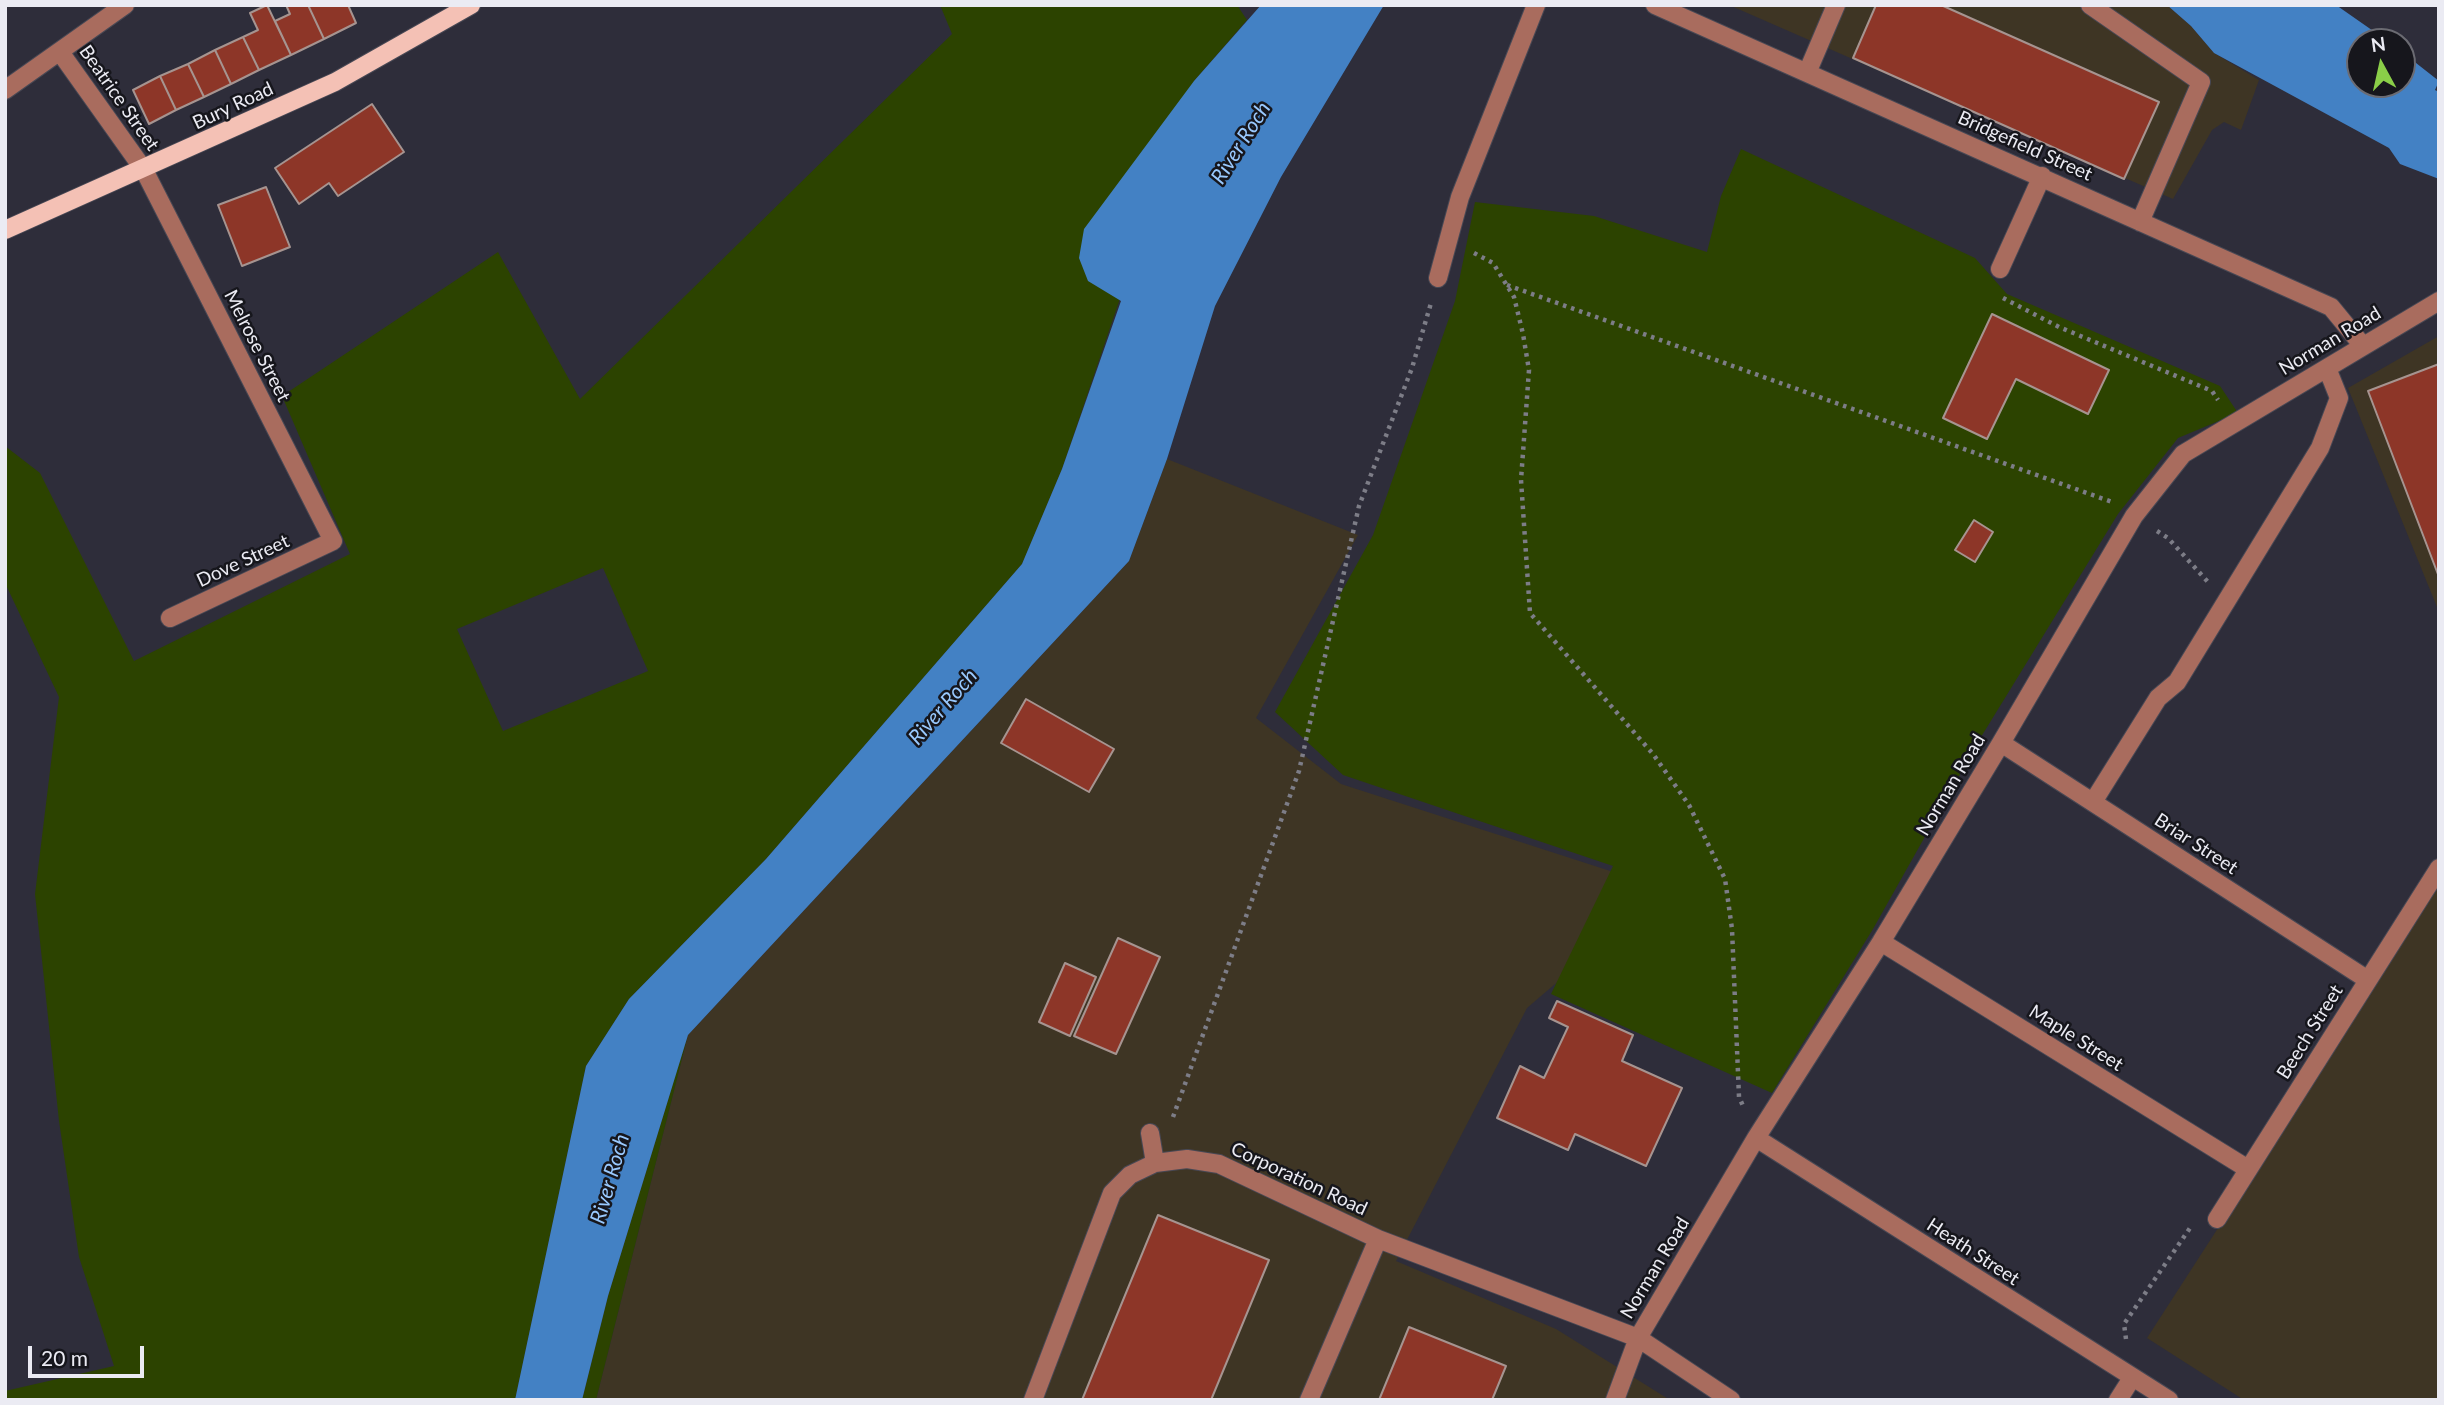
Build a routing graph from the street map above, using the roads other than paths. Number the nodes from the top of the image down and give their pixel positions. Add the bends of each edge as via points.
1 (93, 5) edge
2 (125, 5) edge
3 (471, 5) edge
4 (1536, 5) edge
5 (1655, 5) edge
6 (1836, 5) edge
7 (2090, 5) edge
8 (103, 21) junction
9 (60, 52) junction
10 (1807, 73) junction
11 (5, 90) edge
12 (144, 170) junction
13 (2042, 176) junction
14 (2140, 222) junction
15 (5, 230) edge
16 (2000, 269) road end
17 (1438, 278) road end
18 (2439, 301) edge
19 (2363, 346) junction
20 (2327, 368) junction
21 (333, 541) joint
22 (170, 618) dead end
23 (2001, 743) junction
24 (2093, 802) junction
25 (2439, 868) edge
26 (1881, 942) junction
27 (2368, 980) junction
28 (1150, 1133) road end
29 (1756, 1138) junction
30 (1155, 1163) junction
31 (2248, 1169) junction
32 (2217, 1219) road end
33 (1378, 1239) junction
34 (1638, 1338) junction
35 (2132, 1378) junction
36 (1033, 1400) edge
37 (1309, 1400) edge
38 (1615, 1400) edge
39 (1731, 1400) edge
40 (2118, 1400) edge
41 (2169, 1400) edge

1 - 8 street
2 - 8 street
3 - 12 main road, Bury Road via 335,82
4 - 17 street via 1460,197
5 - 10 street, Bridgefield Street
6 - 10 street
7 - 14 street via 2201,82
8 - 9 street
9 - 11 street
9 - 12 street, Beatrice Street
10 - 13 street, Bridgefield Street
12 - 15 main road, Bury Road
12 - 21 street, Melrose Street
13 - 14 street, Bridgefield Street
13 - 16 street
14 - 19 street, Bridgefield Street via 2331,307
18 - 19 street, Norman Road
19 - 20 street, Norman Road
20 - 23 street, Norman Road via 2183,453 2134,516
20 - 24 street via 2339,398 2320,448 2177,682 2158,698
21 - 22 street, Dove Street
23 - 24 street, Briar Street
23 - 26 street, Norman Road
24 - 27 street, Briar Street
25 - 27 street, Beech Street
26 - 29 street, Norman Road
26 - 31 street, Maple Street
27 - 31 street, Beech Street
28 - 30 street
29 - 34 street, Norman Road
29 - 35 street, Heath Street
30 - 33 street, Corporation Road via 1187,1159 1219,1164
30 - 36 street, Corporation Road via 1130,1175 1112,1193
31 - 32 street, Beech Street
33 - 34 street, Corporation Road
33 - 37 street
34 - 38 street, Norman Road
34 - 39 street, Corporation Road
35 - 40 street
35 - 41 street, Heath Street

